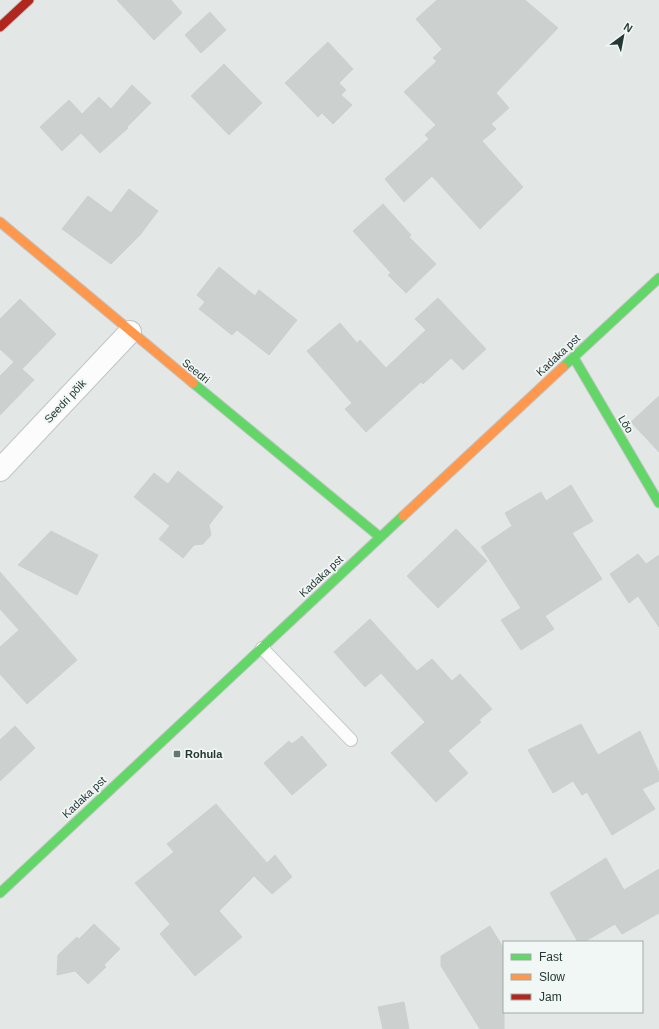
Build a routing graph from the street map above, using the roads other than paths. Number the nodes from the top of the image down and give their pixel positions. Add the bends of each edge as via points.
1 (29, 0) edge
2 (0, 27) edge
3 (0, 222) edge
4 (659, 278) edge
5 (130, 332) junction
6 (574, 358) junction
7 (0, 470) edge
8 (659, 503) edge
9 (380, 537) junction
10 (262, 648) junction
11 (352, 740) dead end
12 (0, 892) edge

1 - 2 main road
3 - 5 main road, Seedri
4 - 6 main road, Kadaka pst
5 - 7 street, Seedri põik
5 - 9 main road, Seedri
6 - 8 main road, Lõo
6 - 9 main road, Kadaka pst
9 - 10 main road, Kadaka pst
10 - 11 lane
10 - 12 main road, Kadaka pst

